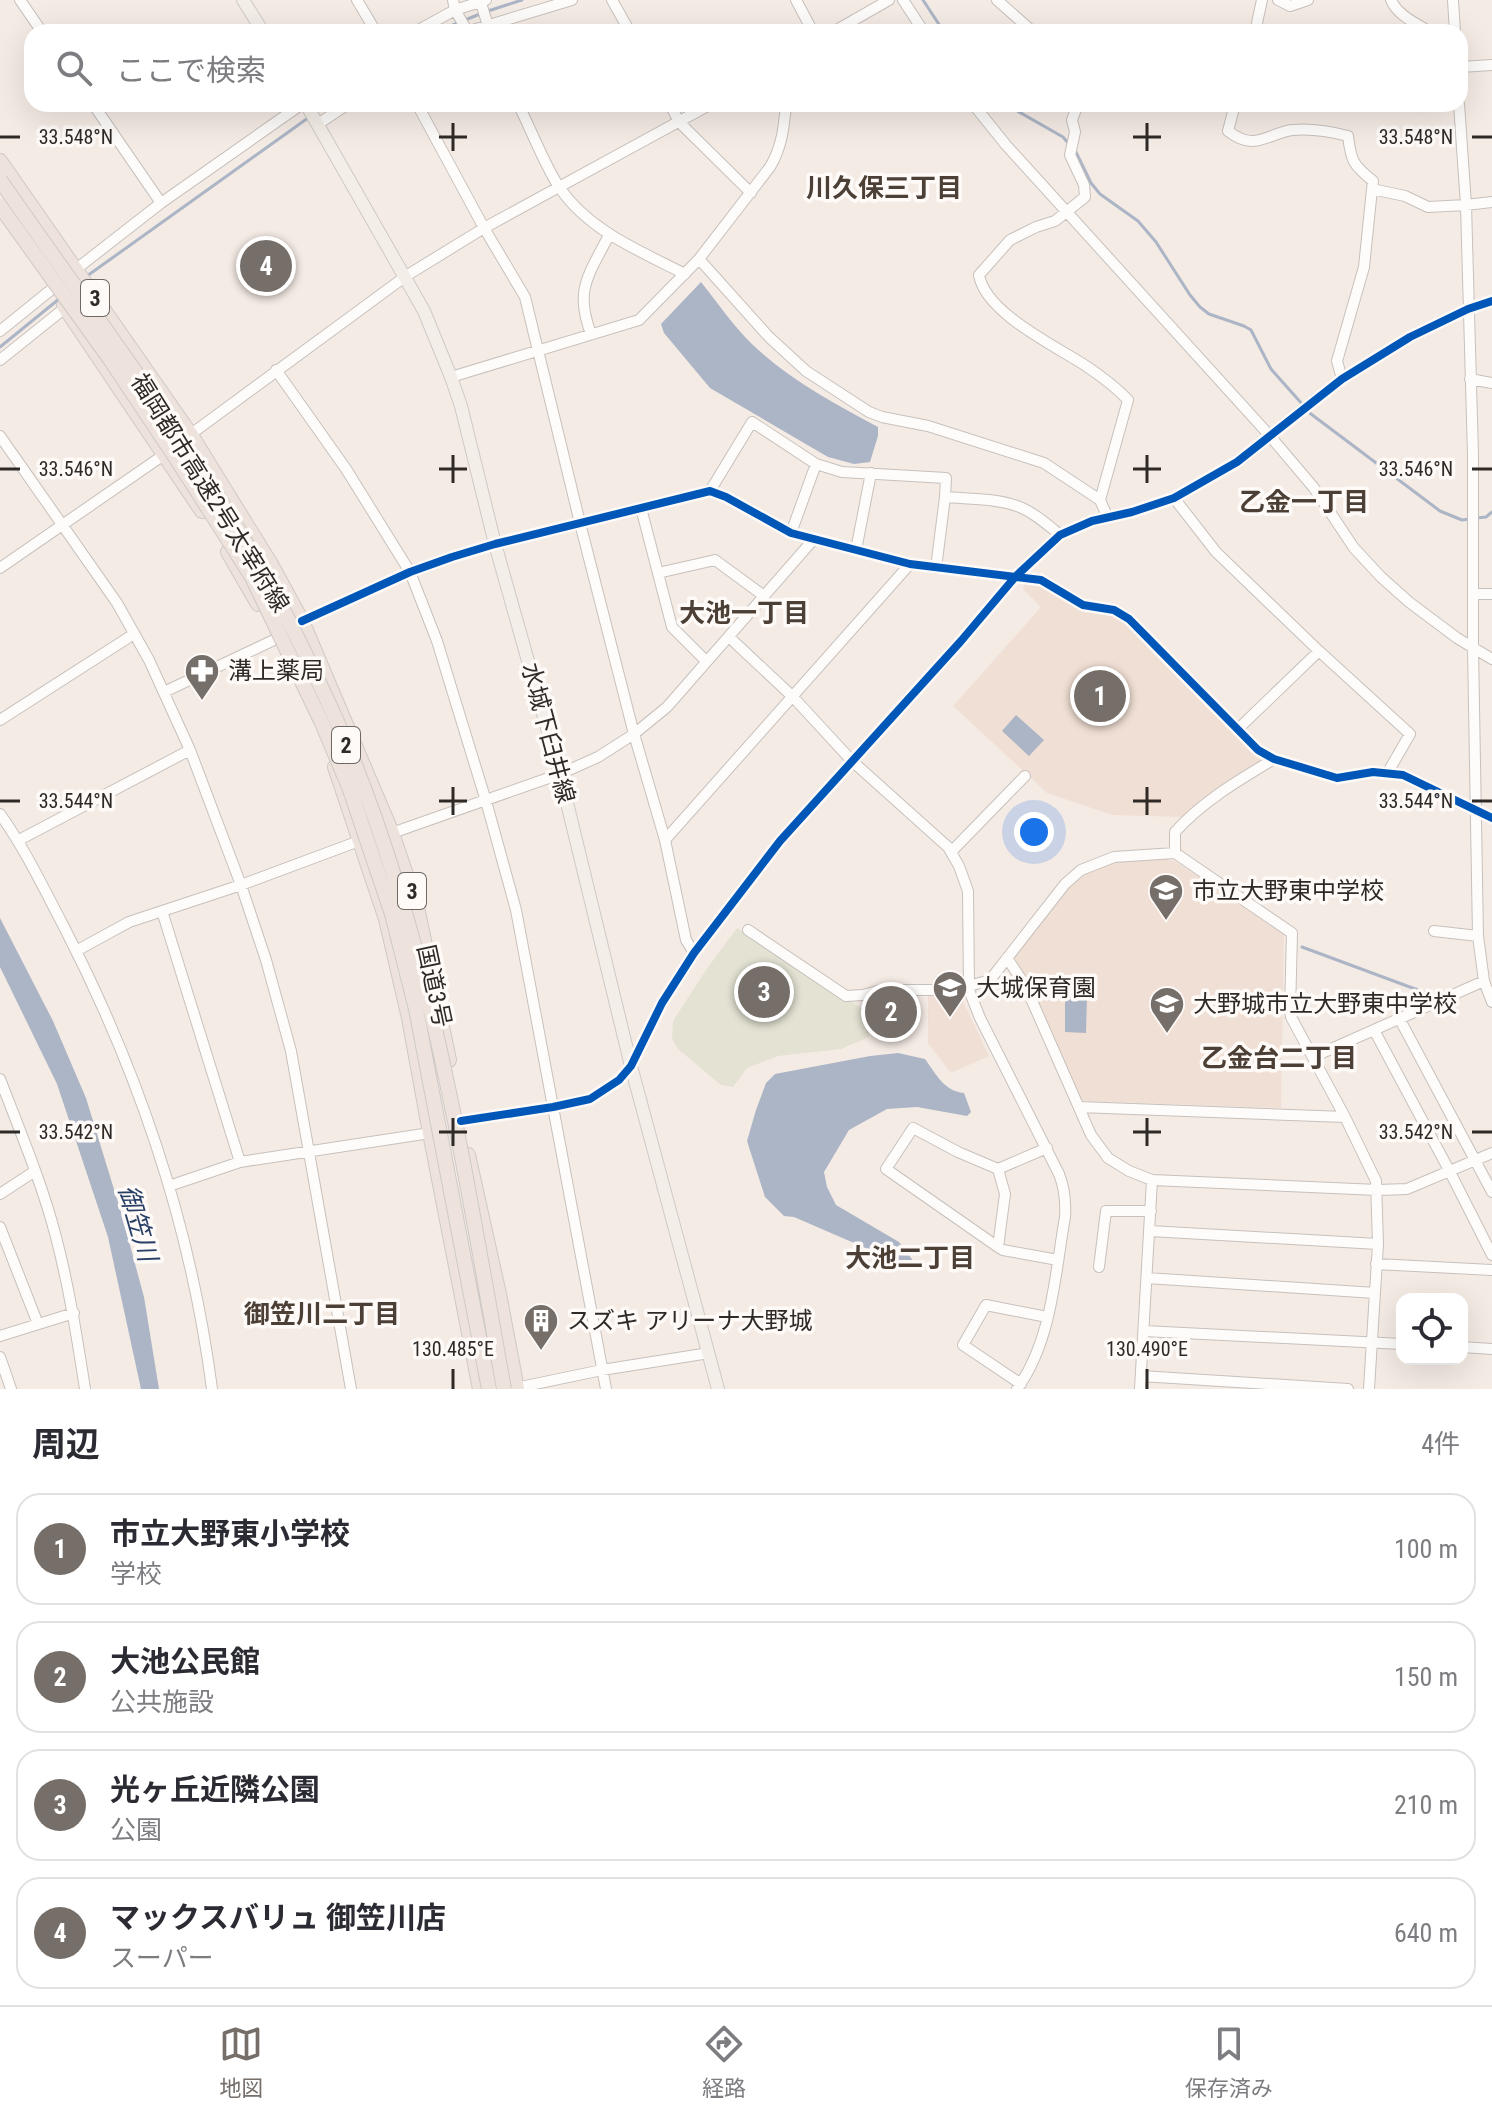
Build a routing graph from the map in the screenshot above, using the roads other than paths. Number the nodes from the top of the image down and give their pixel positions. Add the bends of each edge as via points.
1 (20, 0) edge
2 (243, 0) edge
3 (357, 0) edge
4 (572, 0) edge
5 (612, 0) edge
6 (796, 0) edge
7 (889, 0) edge
8 (903, 0) edge
9 (997, 0) edge
10 (1262, 0) edge
11 (1278, 0) edge
12 (1308, 0) edge
13 (1391, 0) edge
14 (1453, 0) edge
15 (482, 1) edge
16 (454, 5) edge
17 (36, 24) edge
18 (258, 24) edge
19 (371, 24) edge
20 (427, 24) edge
21 (463, 24) edge
22 (488, 24) edge
23 (501, 24) edge
24 (626, 24) edge
25 (809, 24) edge
26 (847, 24) edge
27 (919, 24) edge
28 (1024, 24) edge
29 (1257, 24) edge
30 (1417, 24) edge
31 (1454, 24) edge
32 (1492, 65) edge
33 (1468, 66) edge
34 (98, 112) edge
35 (292, 112) edge
36 (310, 112) edge
37 (336, 112) edge
38 (421, 112) edge
39 (522, 112) edge
40 (674, 112) edge
41 (697, 112) edge
42 (785, 112) edge
43 (979, 112) edge
44 (1075, 112) edge
45 (1233, 112) edge
46 (1460, 112) edge
47 (679, 122) junction
48 (318, 124) junction
49 (0, 161) edge
50 (0, 180) edge
51 (559, 187) junction
52 (1372, 189) junction
53 (751, 193) junction
54 (1492, 202) edge
55 (161, 203) junction
56 (1466, 205) junction
57 (0, 206) edge
58 (1066, 213) junction
59 (0, 214) edge
60 (484, 228) junction
61 (609, 235) junction
62 (699, 259) junction
63 (75, 270) junction
64 (685, 274) junction
65 (406, 276) junction
66 (52, 289) junction
67 (1492, 301) edge
68 (65, 308) junction
69 (1468, 309) junction
70 (0, 331) edge
71 (591, 334) junction
72 (538, 351) junction
73 (0, 360) edge
74 (276, 370) junction
75 (451, 377) junction
76 (1342, 379) junction
77 (1470, 379) junction
78 (1492, 383) edge
79 (191, 435) junction
80 (0, 436) edge
81 (1270, 436) junction
82 (163, 455) junction
83 (816, 464) junction
84 (871, 473) junction
85 (710, 491) junction
86 (945, 497) junction
87 (1174, 498) junction
88 (1100, 500) junction
89 (641, 508) junction
90 (1107, 516) junction
91 (580, 523) junction
92 (63, 526) junction
93 (791, 533) junction
94 (1060, 535) junction
95 (813, 540) junction
96 (495, 544) junction
97 (856, 550) junction
98 (910, 564) junction
99 (0, 568) edge
100 (936, 568) junction
101 (410, 572) junction
102 (658, 573) junction
103 (1015, 577) junction
104 (1474, 594) junction
105 (1492, 594) edge
106 (764, 596) junction
107 (302, 621) junction
108 (134, 634) junction
109 (729, 637) junction
110 (276, 639) junction
111 (1473, 648) junction
112 (1319, 651) junction
113 (1492, 659) edge
114 (706, 661) junction
115 (164, 692) junction
116 (793, 697) junction
117 (0, 720) edge
118 (1238, 729) junction
119 (634, 734) junction
120 (190, 750) junction
121 (1274, 759) junction
122 (852, 761) junction
123 (1388, 772) junction
124 (560, 774) junction
125 (1025, 776) dead end
126 (486, 801) junction
127 (1476, 808) junction
128 (0, 814) edge
129 (1492, 818) edge
130 (392, 833) junction
131 (19, 840) junction
132 (665, 840) junction
133 (359, 841) junction
134 (951, 852) junction
135 (1175, 853) junction
136 (241, 885) junction
137 (162, 911) junction
138 (748, 930) dead end
139 (1434, 931) dead end
140 (1478, 936) junction
141 (76, 951) junction
142 (694, 953) junction
143 (1007, 958) junction
144 (969, 988) junction
145 (1489, 992) edge
146 (1399, 1018) junction
147 (1374, 1030) junction
148 (1313, 1057) junction
149 (631, 1066) junction
150 (0, 1079) edge
151 (553, 1107) junction
152 (1079, 1107) junction
153 (1345, 1117) junction
154 (461, 1121) junction
155 (430, 1133) junction
156 (1047, 1148) junction
157 (310, 1150) junction
158 (1492, 1153) edge
159 (1475, 1160) junction
160 (240, 1162) junction
161 (998, 1169) junction
162 (35, 1171) junction
163 (1450, 1172) junction
164 (1152, 1180) junction
165 (169, 1186) junction
166 (1378, 1190) junction
167 (1492, 1192) edge
168 (0, 1194) edge
169 (1151, 1211) junction
170 (0, 1227) edge
171 (1150, 1231) junction
172 (1378, 1244) junction
173 (998, 1247) junction
174 (1492, 1255) edge
175 (1058, 1260) junction
176 (1376, 1264) junction
177 (1099, 1267) dead end
178 (1492, 1270) edge
179 (1147, 1278) junction
180 (1375, 1293) junction
181 (74, 1313) junction
182 (1047, 1317) junction
183 (38, 1324) junction
184 (1144, 1331) junction
185 (0, 1336) edge
186 (1372, 1343) junction
187 (1396, 1344) edge
188 (1468, 1347) edge
189 (1492, 1349) edge
190 (709, 1353) junction
191 (0, 1357) edge
192 (602, 1370) junction
193 (1141, 1376) junction
194 (4, 1379) edge
195 (1019, 1386) edge
196 (11, 1389) edge
197 (85, 1389) edge
198 (212, 1389) edge
199 (351, 1389) edge
200 (480, 1389) edge
201 (489, 1389) edge
202 (512, 1389) edge
203 (606, 1389) edge
204 (718, 1389) edge
205 (1140, 1389) edge
206 (1348, 1389) edge
207 (1369, 1389) edge

1 - 17 street
2 - 18 main road
3 - 19 street
4 - 23 street
5 - 24 street
6 - 25 street
7 - 26 street
8 - 27 street
9 - 28 street
10 - 29 street
11 - 12 street via 1290,6
13 - 30 street
14 - 31 street
15 - 16 street
15 - 22 street
16 - 20 street
16 - 21 street
32 - 33 street
34 - 55 street
35 - 55 street
36 - 48 main road, 水城下臼井線
37 - 48 street
38 - 60 street
39 - 51 street
40 - 47 street
41 - 47 street
42 - 53 street via 778,153
43 - 58 street
44 - 58 street via 1070,155 1085,197
45 - 52 street via 1228,131 1249,142 1320,129 1348,136 1351,158 1373,181
46 - 56 street
47 - 51 street
47 - 53 street
48 - 65 main road, 水城下臼井線
49 - 63 highway, 国道3号 / 3
50 - 202 highway, 福岡都市高速2号太宰府線 / 2, bridge via 226,511 264,573 340,731 386,848 429,1006
51 - 60 street
51 - 61 street
52 - 56 street via 1428,207
52 - 76 street via 1364,267 1337,361
53 - 62 street
54 - 56 street
55 - 63 street
56 - 69 street
57 - 201 highway, 福岡都市高速2号太宰府線 / 2, bridge via 112,362 252,577 349,787 392,914 416,1009
58 - 81 street
58 - 88 street via 1010,240 979,275 981,286 1018,324 1086,366 1128,400
59 - 66 highway, 国道3号 / 3
60 - 65 street
60 - 72 street via 525,297
61 - 64 street
61 - 71 street via 585,283 583,312
62 - 64 street
62 - 88 street via 806,371 869,412 1044,463
63 - 79 highway, 国道3号 / 3
64 - 71 street via 639,320
65 - 74 street
65 - 75 main road, 水城下臼井線
66 - 68 highway, 国道3号 / 3
66 - 70 street
67 - 69 street
68 - 73 street
68 - 82 highway, 国道3号 / 3
69 - 76 street
69 - 77 street
71 - 72 street
72 - 75 street
72 - 91 street
74 - 79 street
74 - 101 street
75 - 96 main road, 水城下臼井線
76 - 81 street
77 - 78 street
77 - 104 street
79 - 82 street
79 - 107 highway, 国道3号 / 3
80 - 92 street
81 - 87 street
81 - 111 street via 1381,577
82 - 92 street
82 - 110 highway, 国道3号 / 3 via 211,523
83 - 84 street
83 - 85 street via 752,422
83 - 93 street
84 - 86 street via 946,478
84 - 97 street
85 - 89 street
85 - 93 street
86 - 94 street via 1019,506
86 - 100 street
87 - 90 street
87 - 112 street via 1216,552
88 - 90 street
89 - 91 street
89 - 102 street
90 - 94 street
91 - 96 street
91 - 119 street
92 - 99 street
92 - 108 street
93 - 95 street
94 - 103 street
95 - 97 street
95 - 106 street
96 - 101 street
96 - 124 main road, 水城下臼井線
97 - 98 street
98 - 100 street
98 - 116 street
100 - 103 street
101 - 107 street
101 - 126 street
102 - 106 street via 715,560
102 - 114 street via 672,627
103 - 118 street via 1041,580 1083,605 1114,610 1129,619
103 - 122 street
104 - 105 street
104 - 111 street
106 - 109 street
107 - 130 highway, 国道3号 / 3
108 - 115 street
108 - 117 street
109 - 114 street
109 - 116 street
110 - 115 street
110 - 133 highway, 国道3号 / 3 via 330,752
111 - 113 street
111 - 127 street
112 - 118 street
112 - 123 street via 1410,734
114 - 119 street via 667,707
115 - 120 street
116 - 122 street
116 - 132 street
118 - 121 street
119 - 124 street
119 - 132 street
120 - 131 street
120 - 136 street
121 - 123 street via 1337,778
121 - 135 street via 1189,817 1175,832
122 - 134 street
122 - 142 street via 780,841
123 - 127 street
124 - 126 street
124 - 149 main road, 水城下臼井線
125 - 134 street
126 - 130 street
126 - 151 street via 516,910
127 - 129 street
127 - 140 street
128 - 131 street
130 - 154 highway, 国道3号 / 3 via 417,907
131 - 141 street
132 - 142 street via 686,940
133 - 136 street
133 - 155 highway, 国道3号 / 3 via 386,919
134 - 144 street via 968,891
135 - 143 street via 1114,857 1081,870
135 - 148 street via 1292,933 1290,1011
136 - 137 street
136 - 157 street via 279,1004
137 - 141 street
137 - 160 street
138 - 144 street via 846,996
139 - 140 street
140 - 145 street
141 - 165 street via 127,1062
142 - 149 street
143 - 144 street via 990,980
143 - 152 street via 1025,985
144 - 156 street
145 - 146 street
146 - 147 street
146 - 159 street
147 - 148 street
147 - 163 street
148 - 153 street
149 - 151 street via 596,1096
149 - 190 main road, 水城下臼井線
150 - 162 street
151 - 154 street
151 - 192 street
152 - 153 street
152 - 164 street via 1108,1158
153 - 166 street
154 - 202 highway, 国道3号 / 3 via 499,1294
155 - 157 street
155 - 200 highway, 国道3号 / 3
156 - 161 street
156 - 175 street via 1065,1188
157 - 160 street
157 - 199 street
158 - 159 street
159 - 163 street
159 - 167 street
160 - 165 street
161 - 173 street via 1005,1194
161 - 173 street via 913,1128 886,1169
162 - 168 street
162 - 181 street
163 - 166 street via 1407,1189
163 - 174 street
164 - 166 street
164 - 169 street
165 - 198 street
166 - 172 street
169 - 171 street
169 - 177 street via 1106,1211
170 - 183 street
171 - 172 street
171 - 179 street
172 - 176 street
173 - 175 street
175 - 182 street
176 - 178 street
176 - 180 street
179 - 180 street
179 - 184 street
180 - 186 street
181 - 183 street
181 - 197 street
182 - 195 street via 1033,1365
182 - 195 street via 986,1305 963,1345
183 - 185 street
184 - 186 street
184 - 193 street
186 - 187 street
186 - 207 street
188 - 189 street
190 - 192 street
190 - 204 main road, 水城下臼井線
191 - 194 street
192 - 202 street
192 - 203 street
193 - 205 street
193 - 206 street
194 - 196 street

